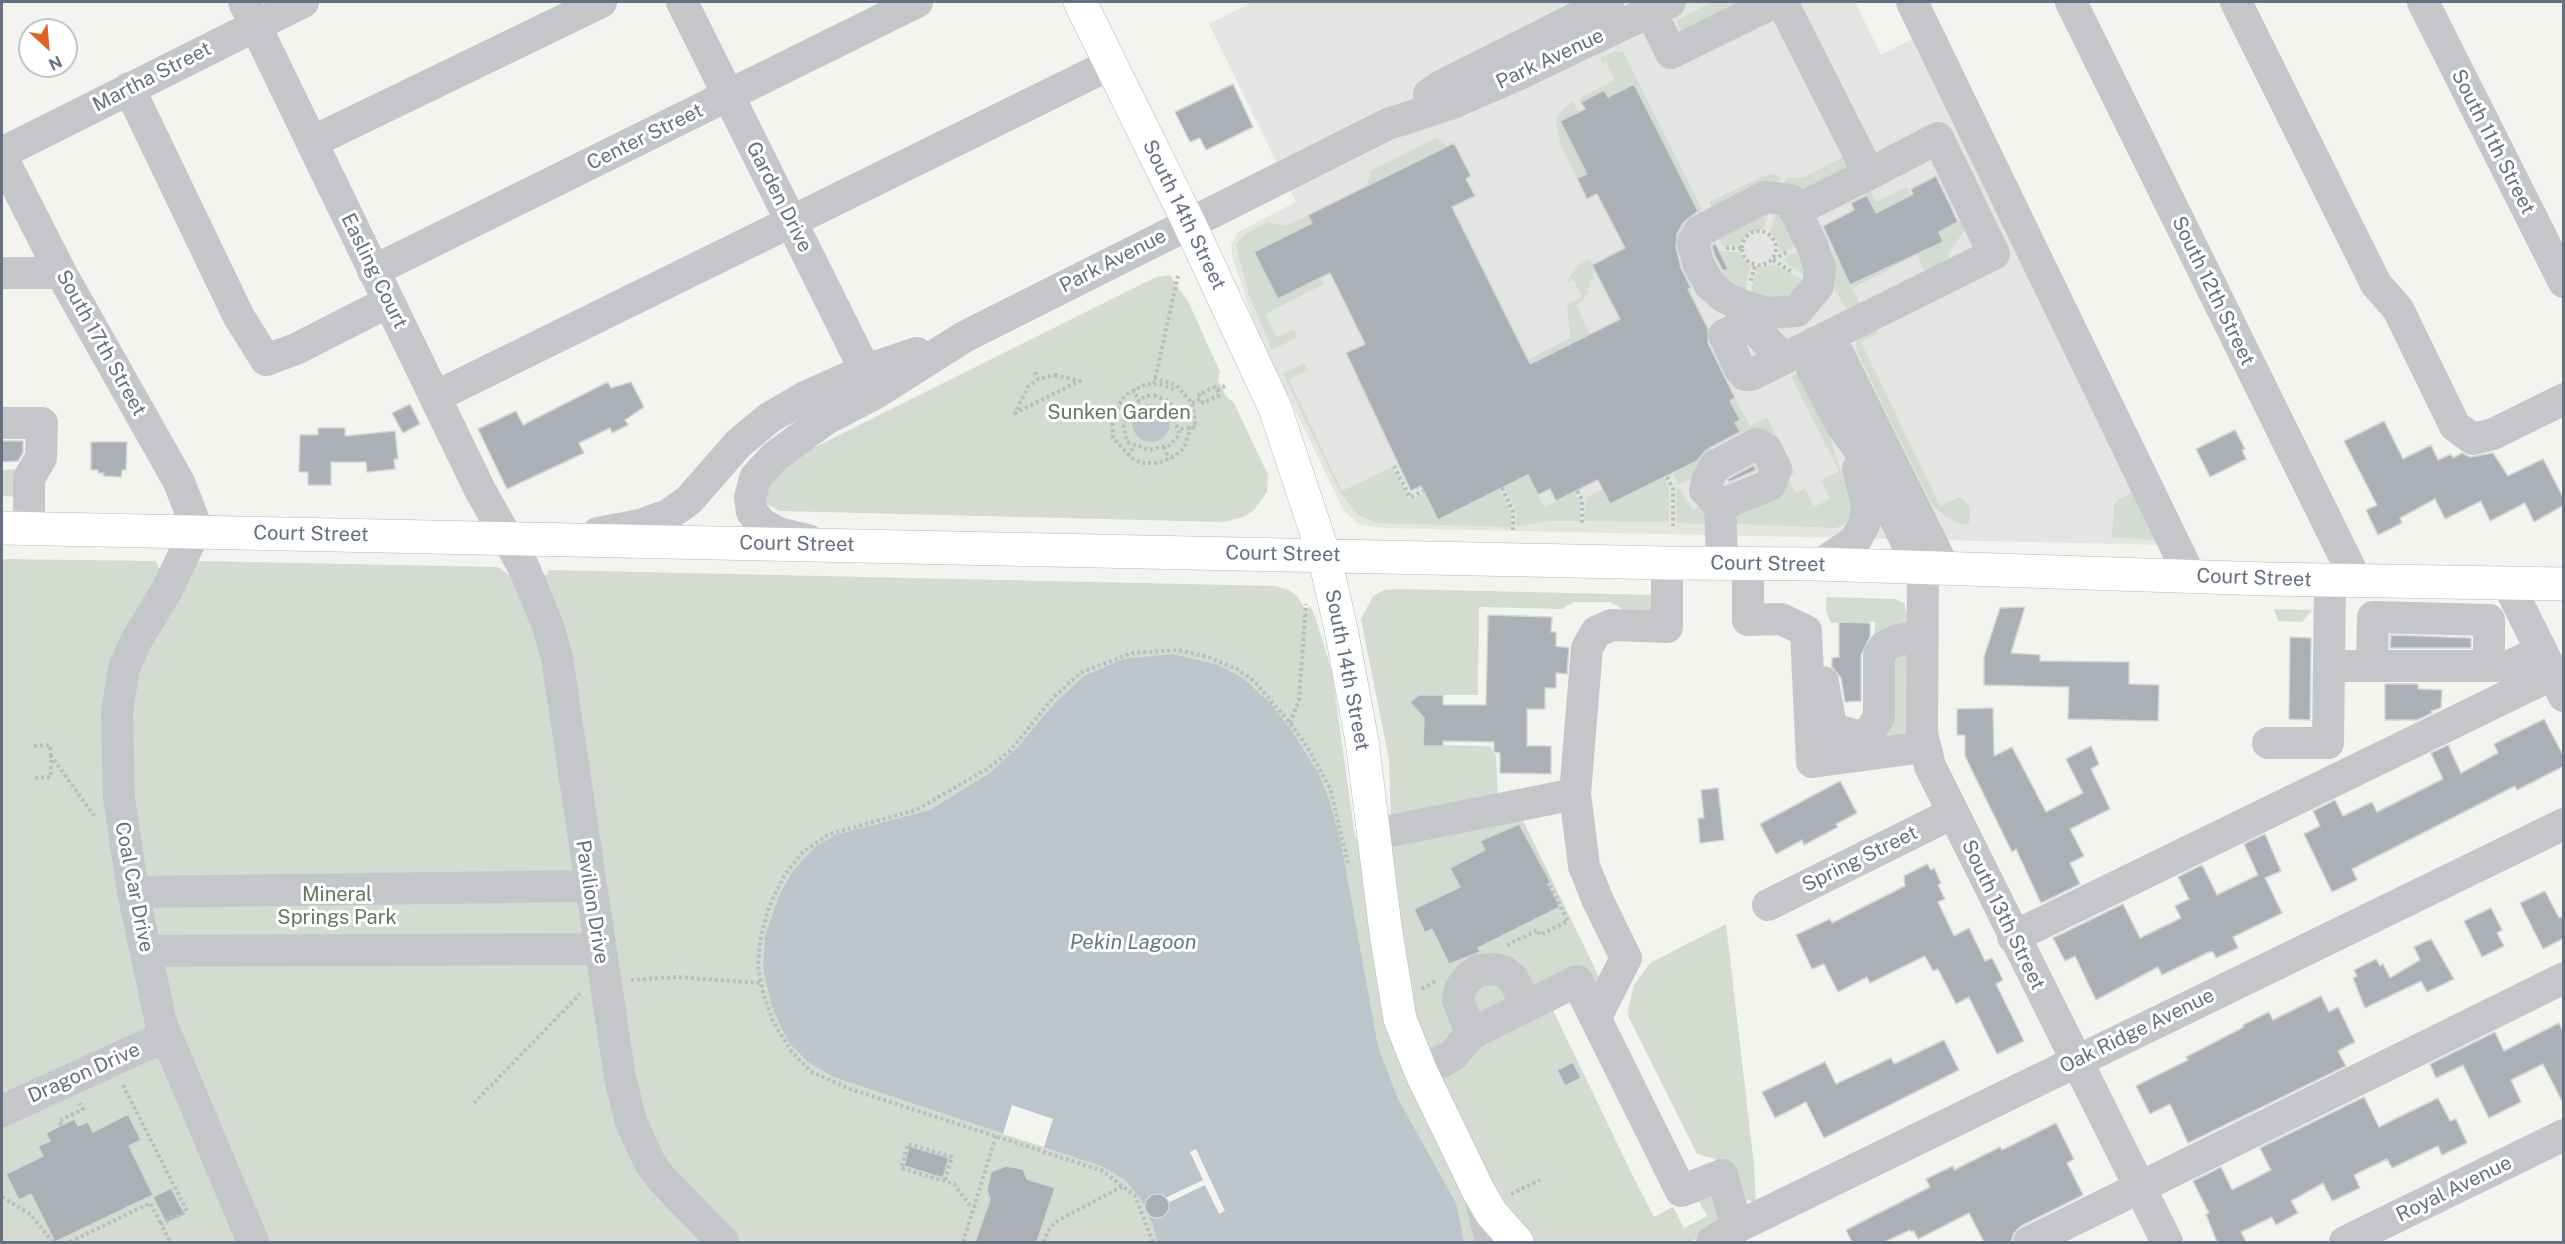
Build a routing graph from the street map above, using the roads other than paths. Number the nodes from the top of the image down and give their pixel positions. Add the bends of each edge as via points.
1 (303, 2) edge
2 (601, 2) edge
3 (682, 2) edge
4 (917, 2) edge
5 (1080, 2) edge
6 (1608, 2) edge
7 (1775, 2) edge
8 (1782, 2) edge
9 (1912, 2) edge
10 (2071, 2) edge
11 (2236, 2) edge
12 (2423, 2) edge
13 (1655, 5) edge
14 (250, 13) edge
15 (1111, 64) junction
16 (129, 88) junction
17 (728, 96) junction
18 (1392, 122) junction
19 (312, 142) junction
20 (2, 155) edge
21 (1869, 174) junction
22 (1795, 211) junction
23 (791, 222) junction
24 (1189, 223) junction
25 (373, 272) junction
26 (2, 273) edge
27 (62, 273) junction
28 (2564, 282) edge
29 (388, 302) junction
30 (1797, 311) junction
31 (1814, 343) junction
32 (1785, 358) dead end
33 (871, 382) junction
34 (435, 397) junction
35 (2564, 399) edge
36 (2, 423) edge
37 (1842, 426) junction
38 (1720, 506) dead end
39 (15, 528) edge
40 (195, 531) junction
41 (508, 538) junction
42 (556, 538) junction
43 (834, 545) junction
44 (1324, 555) junction
45 (1667, 563) junction
46 (1735, 563) junction
47 (1821, 564) junction
48 (1929, 568) junction
49 (2190, 576) junction
50 (2357, 580) junction
51 (2452, 582) junction
52 (2507, 582) junction
53 (2564, 584) edge
54 (2383, 618) junction
55 (2450, 619) junction
56 (1923, 636) junction
57 (1806, 649) junction
58 (2329, 666) junction
59 (2372, 666) junction
60 (2489, 666) junction
61 (2552, 674) edge
62 (2268, 743) dead end
63 (1924, 747) junction
64 (1575, 794) junction
65 (1953, 813) junction
66 (2564, 824) edge
67 (1375, 834) junction
68 (590, 886) junction
69 (133, 892) junction
70 (1768, 905) dead end
71 (2013, 937) junction
72 (599, 950) junction
73 (146, 951) junction
74 (2564, 978) edge
75 (1527, 1006) junction
76 (1596, 1017) junction
77 (1471, 1034) junction
78 (166, 1036) junction
79 (2075, 1061) junction
80 (1421, 1072) junction
81 (2, 1111) edge
82 (1449, 1126) junction
83 (2564, 1135) edge
84 (2140, 1187) junction
85 (1510, 1228) edge
86 (1724, 1235) edge
87 (253, 1242) edge
88 (723, 1242) edge
89 (2028, 1242) edge
90 (2167, 1242) edge
91 (2345, 1242) edge

1 - 14 street, Martha Street
2 - 19 street
3 - 17 street, Garden Drive
4 - 17 street, Center Street
5 - 15 main road, South 14th Street
6 - 18 street, Park Avenue via 1441,86
7 - 13 street via 1671,53
8 - 21 street
9 - 49 street
10 - 50 street, South 12th Street
11 - 35 street via 2376,284 2398,309 2455,426 2473,439
12 - 28 street, South 11th Street
13 - 18 street, Park Avenue via 1517,75 1450,104
14 - 16 street, Martha Street
14 - 19 street, Easling Court
15 - 23 street
15 - 24 main road, South 14th Street
16 - 20 street, Martha Street
16 - 29 street via 238,317 266,360
17 - 23 street, Garden Drive
17 - 25 street, Center Street
18 - 24 street, Park Avenue
19 - 25 street, Easling Court
20 - 27 street, South 17th Street
21 - 22 street
21 - 31 street via 1938,138 1994,254
22 - 30 street via 1820,269 1818,286
22 - 30 street via 1790,200 1765,197 1700,231 1694,243 1698,263 1710,285 1724,297 1769,313
23 - 33 street, Garden Drive
23 - 34 street
24 - 33 street, Park Avenue
24 - 44 main road, South 14th Street via 1275,408
25 - 29 street, Easling Court
26 - 27 street
27 - 40 street, South 17th Street via 179,482
29 - 34 street, Easling Court
30 - 31 street
31 - 32 street
31 - 37 street via 1812,369
31 - 48 street via 1839,355
33 - 42 street, Park Avenue via 805,397 769,418 738,444 689,500 668,515 640,525
33 - 43 street, Park Avenue via 789,444 755,478 752,488 749,504 762,524 790,537
34 - 41 street, Easling Court
36 - 39 street via 42,423 41,458 29,478
37 - 47 street via 1863,484 1867,505 1864,525 1855,541
37 - 48 street via 1867,460
38 - 46 street
39 - 40 main road, Court Street
40 - 41 main road, Court Street
40 - 69 street, Coal Car Drive via 133,648 118,696 119,798
41 - 42 main road, Court Street
41 - 68 street, Pavilion Drive via 541,607 557,658
42 - 43 main road, Court Street
43 - 44 main road, Court Street
44 - 45 main road, Court Street
44 - 67 main road, South 14th Street via 1356,705
45 - 46 main road, Court Street
45 - 64 street via 1667,627 1612,625 1596,632 1587,648
46 - 47 main road, Court Street
46 - 57 street via 1748,620 1780,619 1806,631
47 - 48 main road, Court Street
48 - 49 main road, Court Street
48 - 56 street, South 13th Street
49 - 50 main road, Court Street
50 - 51 main road, Court Street
50 - 54 street
50 - 58 street
51 - 52 main road, Court Street
51 - 55 street
52 - 53 main road, Court Street
52 - 61 street
54 - 55 street
54 - 59 street via 2373,617
55 - 60 street via 2489,620
56 - 57 street via 1898,640 1885,646 1879,655 1880,717 1869,733 1857,736 1836,730 1830,721 1818,668
56 - 63 street, South 13th Street
57 - 63 street via 1812,762
58 - 59 street
58 - 62 street via 2328,743
59 - 60 street
60 - 61 street
61 - 71 street
63 - 65 street, South 13th Street
64 - 67 street
64 - 76 street via 1584,866 1626,958
65 - 70 street, Spring Street
65 - 71 street, South 13th Street
66 - 79 street, Oak Ridge Avenue
67 - 80 main road, South 14th Street via 1395,994 1406,1037
68 - 69 street
68 - 72 street, Pavilion Drive
69 - 73 street, Coal Car Drive
71 - 79 street, South 13th Street
72 - 73 street
72 - 88 street, Pavilion Drive via 620,1078 637,1139 661,1178
73 - 78 street, Coal Car Drive
74 - 84 street
75 - 76 street via 1577,981
75 - 77 street
75 - 77 street via 1505,972 1479,970 1460,988 1458,1000
76 - 86 street via 1681,1191 1722,1175
77 - 80 street via 1452,1056
78 - 81 street, Dragon Drive
78 - 87 street, Coal Car Drive
79 - 84 street, South 13th Street
79 - 86 street, Oak Ridge Avenue
80 - 82 main road, South 14th Street
82 - 85 main road, South 14th Street
82 - 85 main road, South 14th Street
83 - 91 street, Royal Avenue
84 - 89 street
84 - 90 street, South 13th Street

